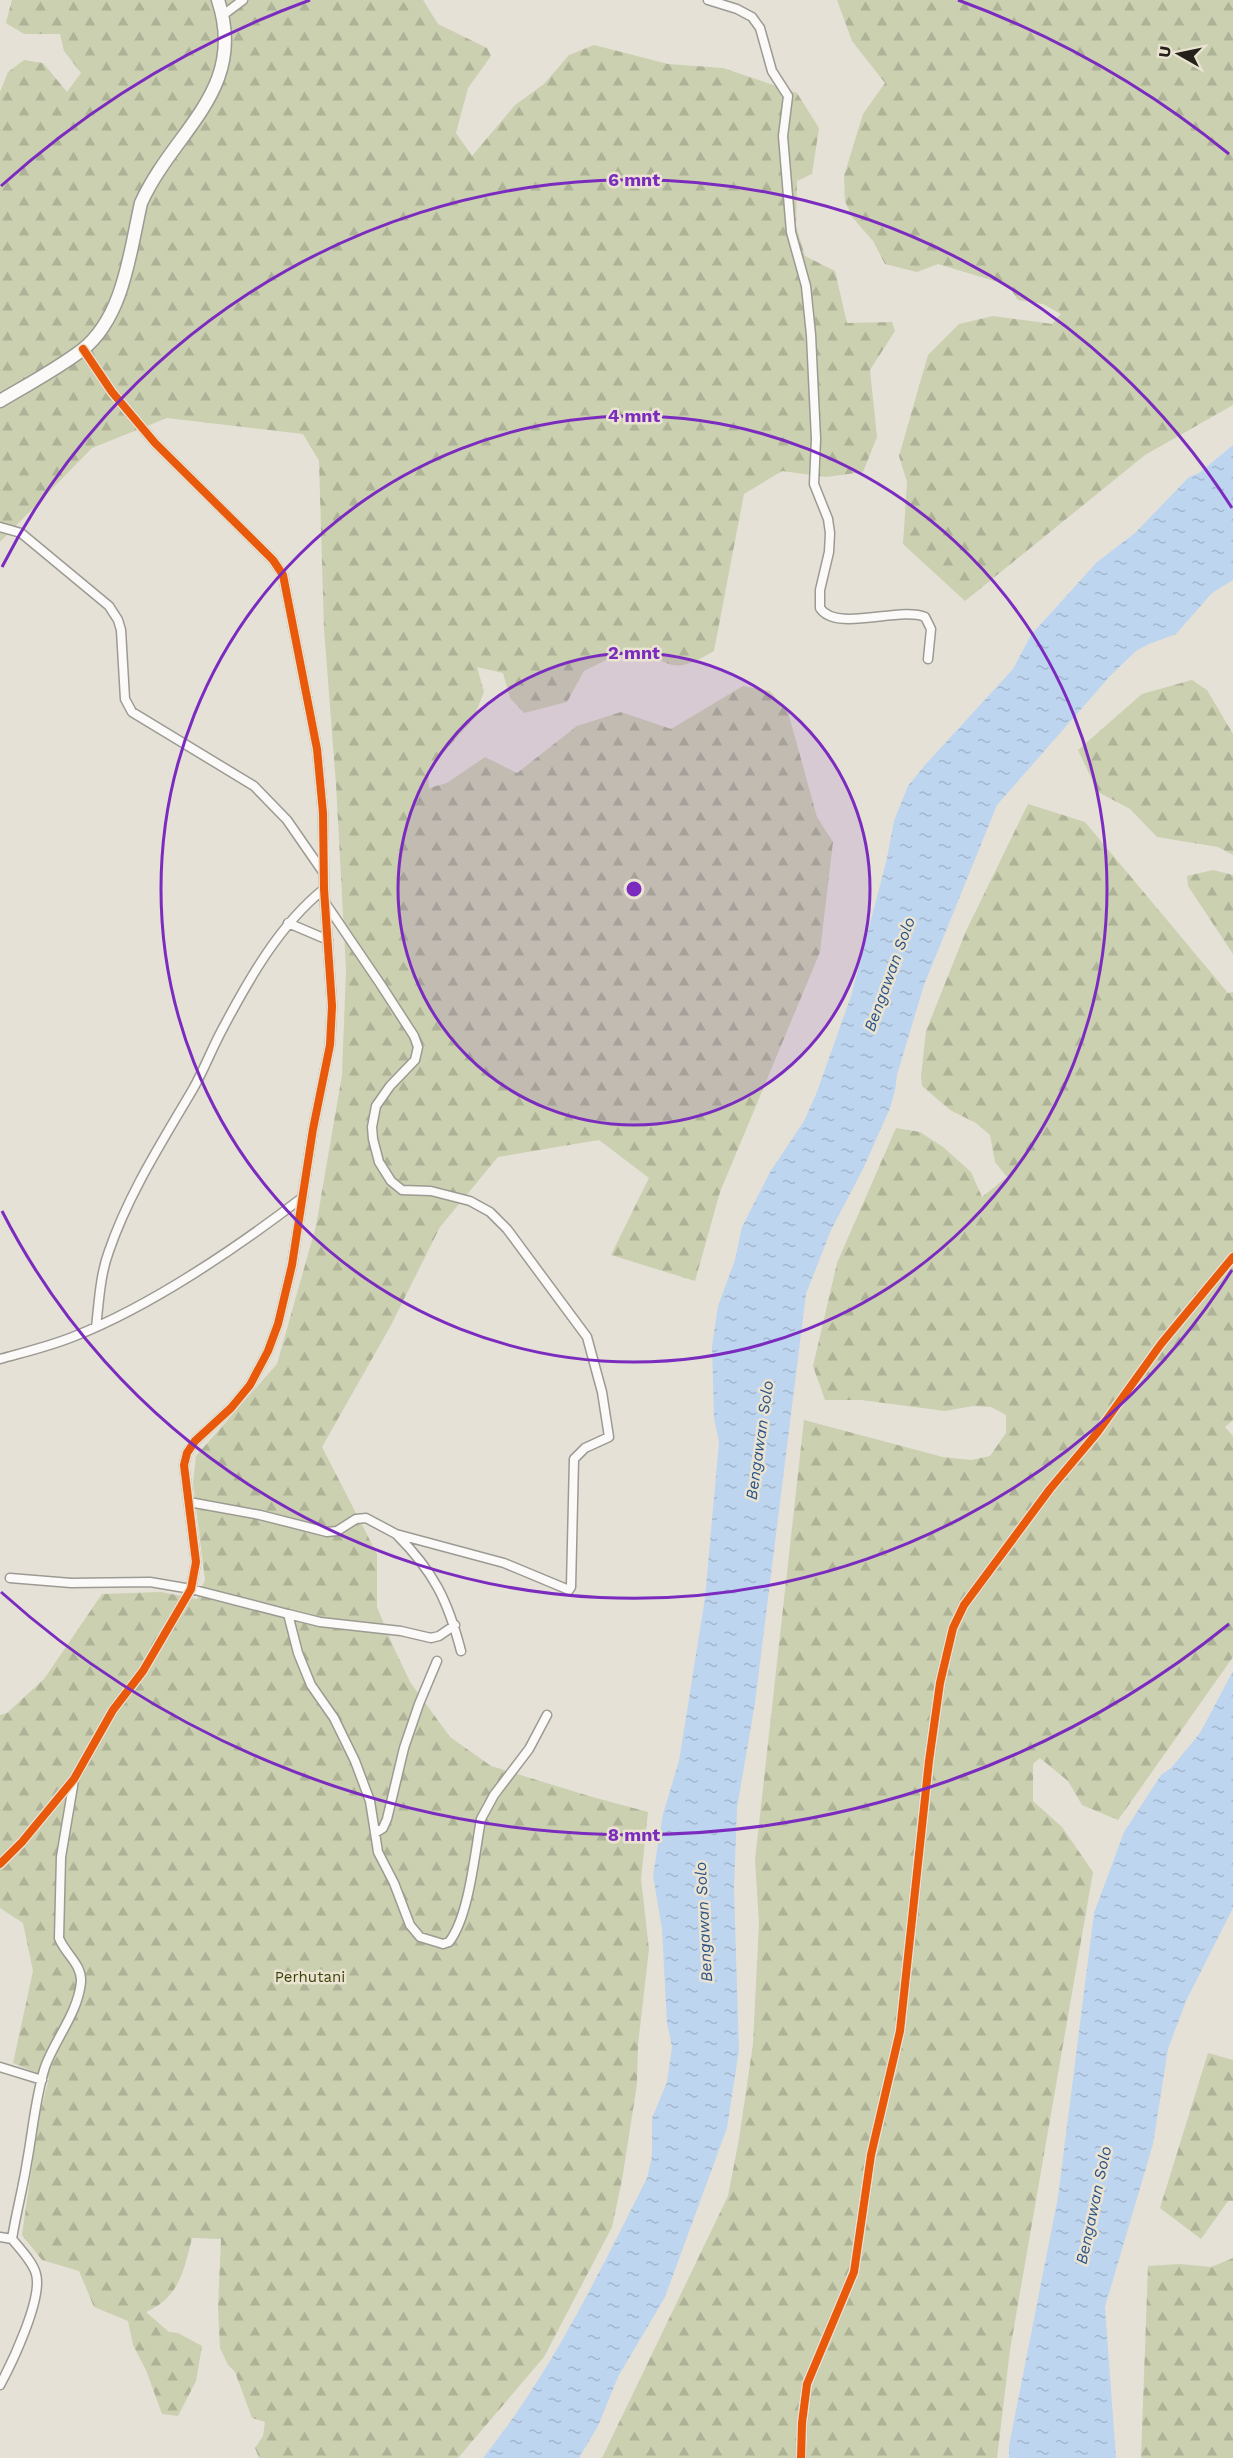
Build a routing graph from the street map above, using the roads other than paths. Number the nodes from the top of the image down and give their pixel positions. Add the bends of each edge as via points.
1 (218, 0) edge
2 (243, 0) edge
3 (708, 0) edge
4 (223, 15) junction
5 (83, 349) junction
6 (0, 401) edge
7 (0, 527) edge
8 (928, 659) dead end
9 (323, 872) junction
10 (324, 889) junction
11 (325, 904) junction
12 (288, 923) junction
13 (328, 940) junction
14 (303, 1197) junction
15 (1233, 1257) edge
16 (96, 1327) junction
17 (0, 1359) edge
18 (189, 1502) junction
19 (396, 1534) junction
20 (10, 1578) dead end
21 (191, 1589) junction
22 (288, 1614) junction
23 (455, 1625) junction
24 (461, 1651) dead end
25 (438, 1661) dead end
26 (548, 1715) dead end
27 (74, 1779) junction
28 (375, 1833) junction
29 (0, 1864) edge
30 (0, 2067) edge
31 (42, 2080) junction
32 (0, 2237) edge
33 (12, 2239) junction
34 (0, 2385) edge
35 (801, 2458) edge

1 - 4 street
2 - 4 street
3 - 8 street via 752,17 760,28 772,71 788,96 783,136 791,232 806,286 812,335 814,484 830,533 820,608 825,614 843,618 904,614 925,617 931,628
4 - 5 street via 226,44 220,78 145,194 117,299
5 - 6 street
5 - 9 street via 112,392 155,443 273,560 283,575 316,749 323,813
7 - 9 street via 21,533 109,606 118,620 125,699 132,712 254,786 287,820
9 - 10 street
10 - 11 street
10 - 12 street
11 - 13 street
11 - 19 street via 418,1047 415,1060 376,1106 372,1127 379,1162 402,1190 431,1191 470,1202 507,1228 588,1337 610,1435 582,1450 574,1459 569,1590 504,1563
12 - 13 street
12 - 16 street via 223,1027 194,1088 140,1178 108,1253
13 - 14 street via 330,1045
14 - 16 street via 173,1285
14 - 18 street via 278,1324 268,1351 250,1385 187,1453 184,1465
15 - 35 street via 1050,1490 964,1605 953,1628 940,1683 929,1761 900,2031 871,2155 854,2272 807,2384
16 - 17 street
18 - 19 street via 327,1532 366,1518
18 - 21 street via 196,1562
19 - 23 street via 431,1573
20 - 21 street via 71,1583 140,1581
21 - 22 street
21 - 27 street
22 - 23 street via 320,1623 431,1638
22 - 28 street via 311,1685 334,1718 355,1761 370,1801
23 - 24 street
25 - 28 street via 404,1748 387,1819
26 - 28 street via 529,1749 486,1808 463,1913 449,1942 434,1942 413,1930 378,1852
27 - 29 street
27 - 31 street via 61,1857 59,1938 81,1974 81,1984
30 - 31 street
31 - 33 street
32 - 33 street
33 - 34 street via 36,2274 36,2291 25,2330

